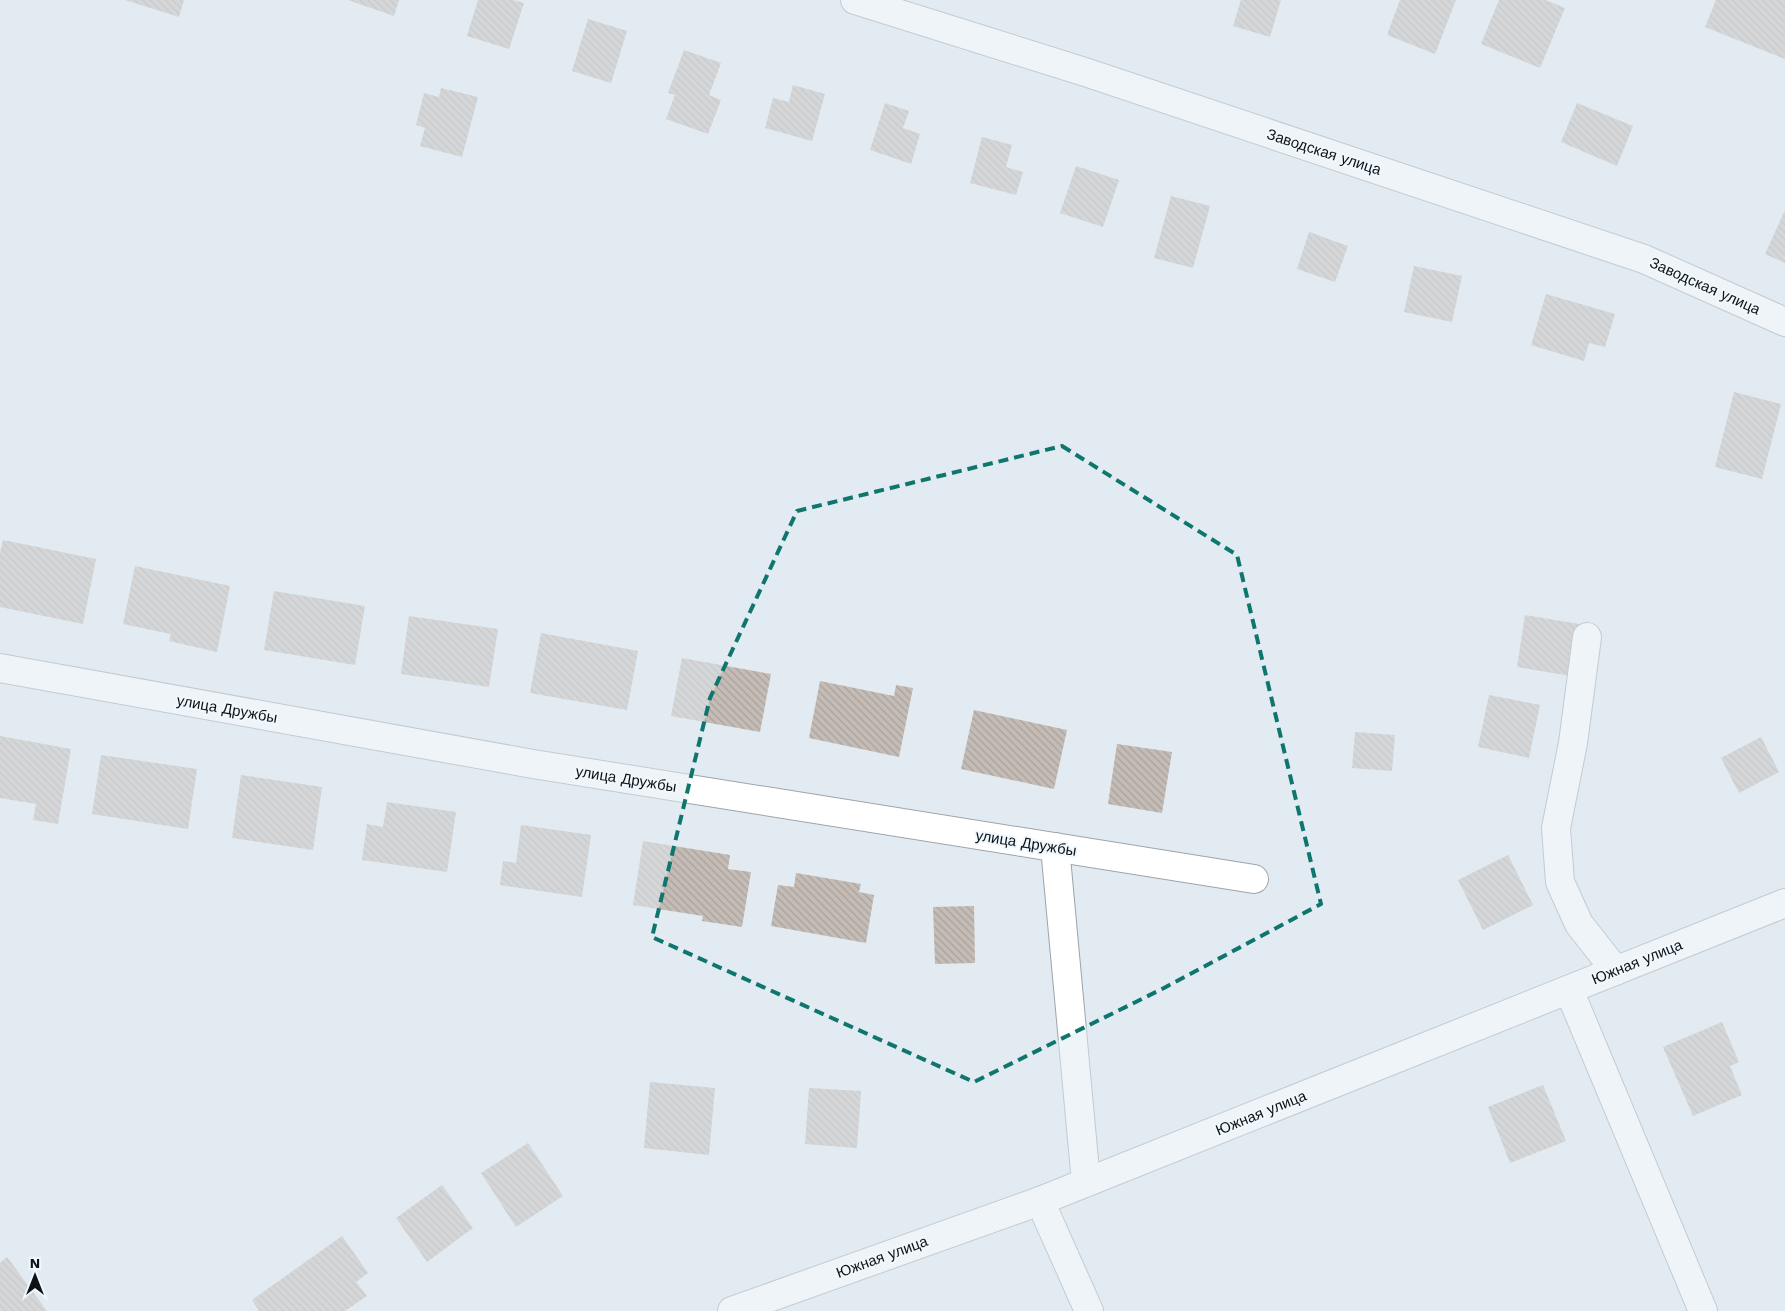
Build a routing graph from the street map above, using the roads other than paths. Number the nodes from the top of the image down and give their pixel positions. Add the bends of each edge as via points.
1 (855, 0) edge
2 (1785, 322) edge
3 (1587, 637) dead end
4 (0, 668) edge
5 (1055, 847) junction
6 (1254, 879) dead end
7 (1785, 903) edge
8 (1616, 970) junction
9 (1569, 990) junction
10 (1086, 1182) junction
11 (1040, 1201) junction
12 (732, 1311) edge
13 (1089, 1311) edge
14 (1703, 1311) edge

1 - 2 street, Заводская улица via 1085,72 1644,259
3 - 8 street via 1556,828 1560,882 1579,924
4 - 5 street, улица Дружбы via 533,764
5 - 6 street, улица Дружбы
5 - 10 street
7 - 8 street, Южная улица
8 - 9 street, Южная улица
9 - 10 street, Южная улица
9 - 14 street
10 - 11 street, Южная улица
11 - 12 street, Южная улица
11 - 13 street

